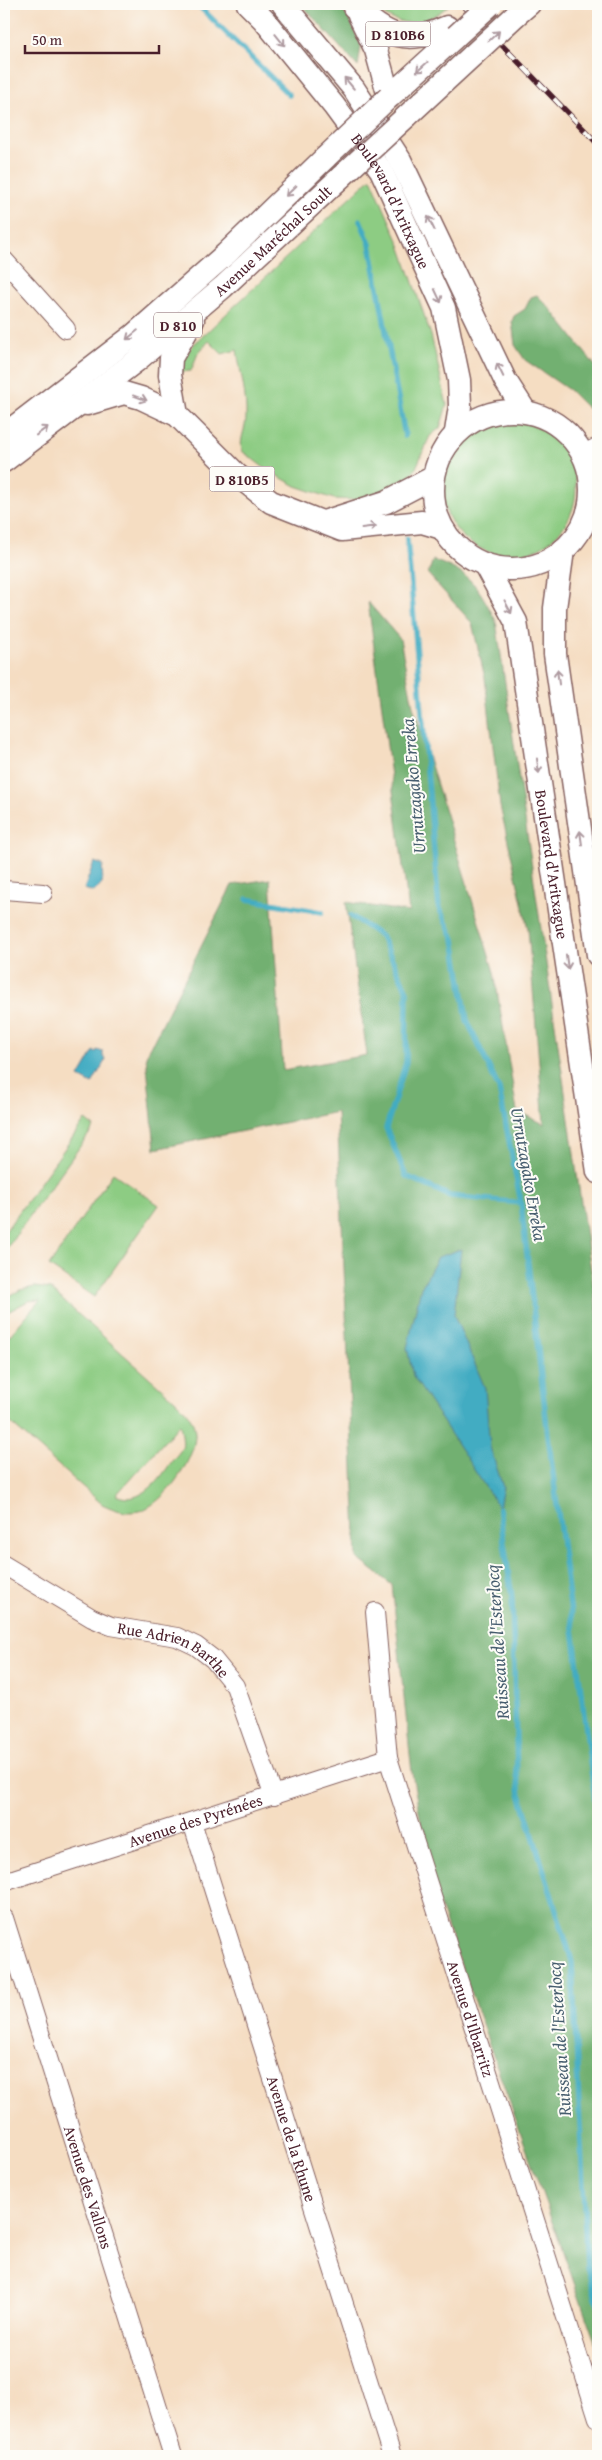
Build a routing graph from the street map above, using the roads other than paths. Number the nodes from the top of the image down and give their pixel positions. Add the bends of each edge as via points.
1 (248, 4) edge
2 (283, 4) edge
3 (480, 4) edge
4 (491, 4) edge
5 (353, 5) edge
6 (522, 10) edge
7 (452, 32) junction
8 (389, 97) junction
9 (4, 260) edge
10 (202, 305) junction
11 (66, 329) dead end
12 (76, 407) junction
13 (525, 411) junction
14 (176, 415) junction
15 (456, 432) junction
16 (4, 435) edge
17 (591, 450) edge
18 (4, 461) edge
19 (432, 478) junction
20 (322, 523) junction
21 (442, 528) junction
22 (563, 550) junction
23 (485, 565) junction
24 (4, 890) edge
25 (43, 893) dead end
26 (598, 955) edge
27 (598, 1172) edge
28 (4, 1566) edge
29 (375, 1612) dead end
30 (388, 1758) junction
31 (274, 1796) junction
32 (192, 1822) junction
33 (4, 1882) edge
34 (4, 1918) edge
35 (598, 2418) edge
36 (173, 2456) edge
37 (392, 2456) edge

1 -> 15 main road, Boulevard d'Aritxague via 334,106 381,170 444,308 459,380
13 -> 2 main road, Boulevard d'Aritxague via 505,380 400,160 354,89
3 - 7 main road, D 810B6
4 - 7 main road, D 810, bridge
5 - 7 main road, D 810B6 via 381,29 409,38
5 - 8 main road, D 810B6 via 376,50
10 -> 6 main road, Avenue Maréchal Soult / D 810, bridge
7 -> 8 main road, D 810
8 -> 16 main road, D 810, bridge via 226,254 134,335
9 - 11 street
10 - 12 main road, Avenue Maréchal Soult / D 810
10 - 14 main road via 170,358
12 -> 14 main road, D 810B5 via 124,393
18 -> 12 main road, Avenue Maréchal Soult / D 810
13 - 15 main road via 488,414
13 - 17 main road via 543,416
14 - 20 main road, D 810B5 via 237,475 271,502
15 - 19 main road via 437,462
17 - 22 main road via 588,514 579,532
19 - 20 main road via 359,512
19 - 21 main road via 433,504
20 -> 21 main road, D 810B5 via 342,530 422,522
21 - 23 main road via 453,544
22 - 23 main road via 550,560 529,567 506,569
26 -> 22 main road, Boulevard d'Aritxague via 555,654 555,608
23 -> 27 main road, Boulevard d'Aritxague via 516,622
24 - 25 street
28 - 31 street, Rue Adrien Barthe via 92,1618 111,1626 177,1637 213,1659 235,1686
29 - 30 street, Avenue d'Ilbarritz
30 - 31 street, Avenue des Pyrénées
30 - 35 street, Avenue d'Ilbarritz
31 - 32 street, Avenue des Pyrénées
32 - 33 street, Avenue des Pyrénées
32 - 37 street, Avenue de la Rhune
34 - 36 street, Avenue des Vallons

